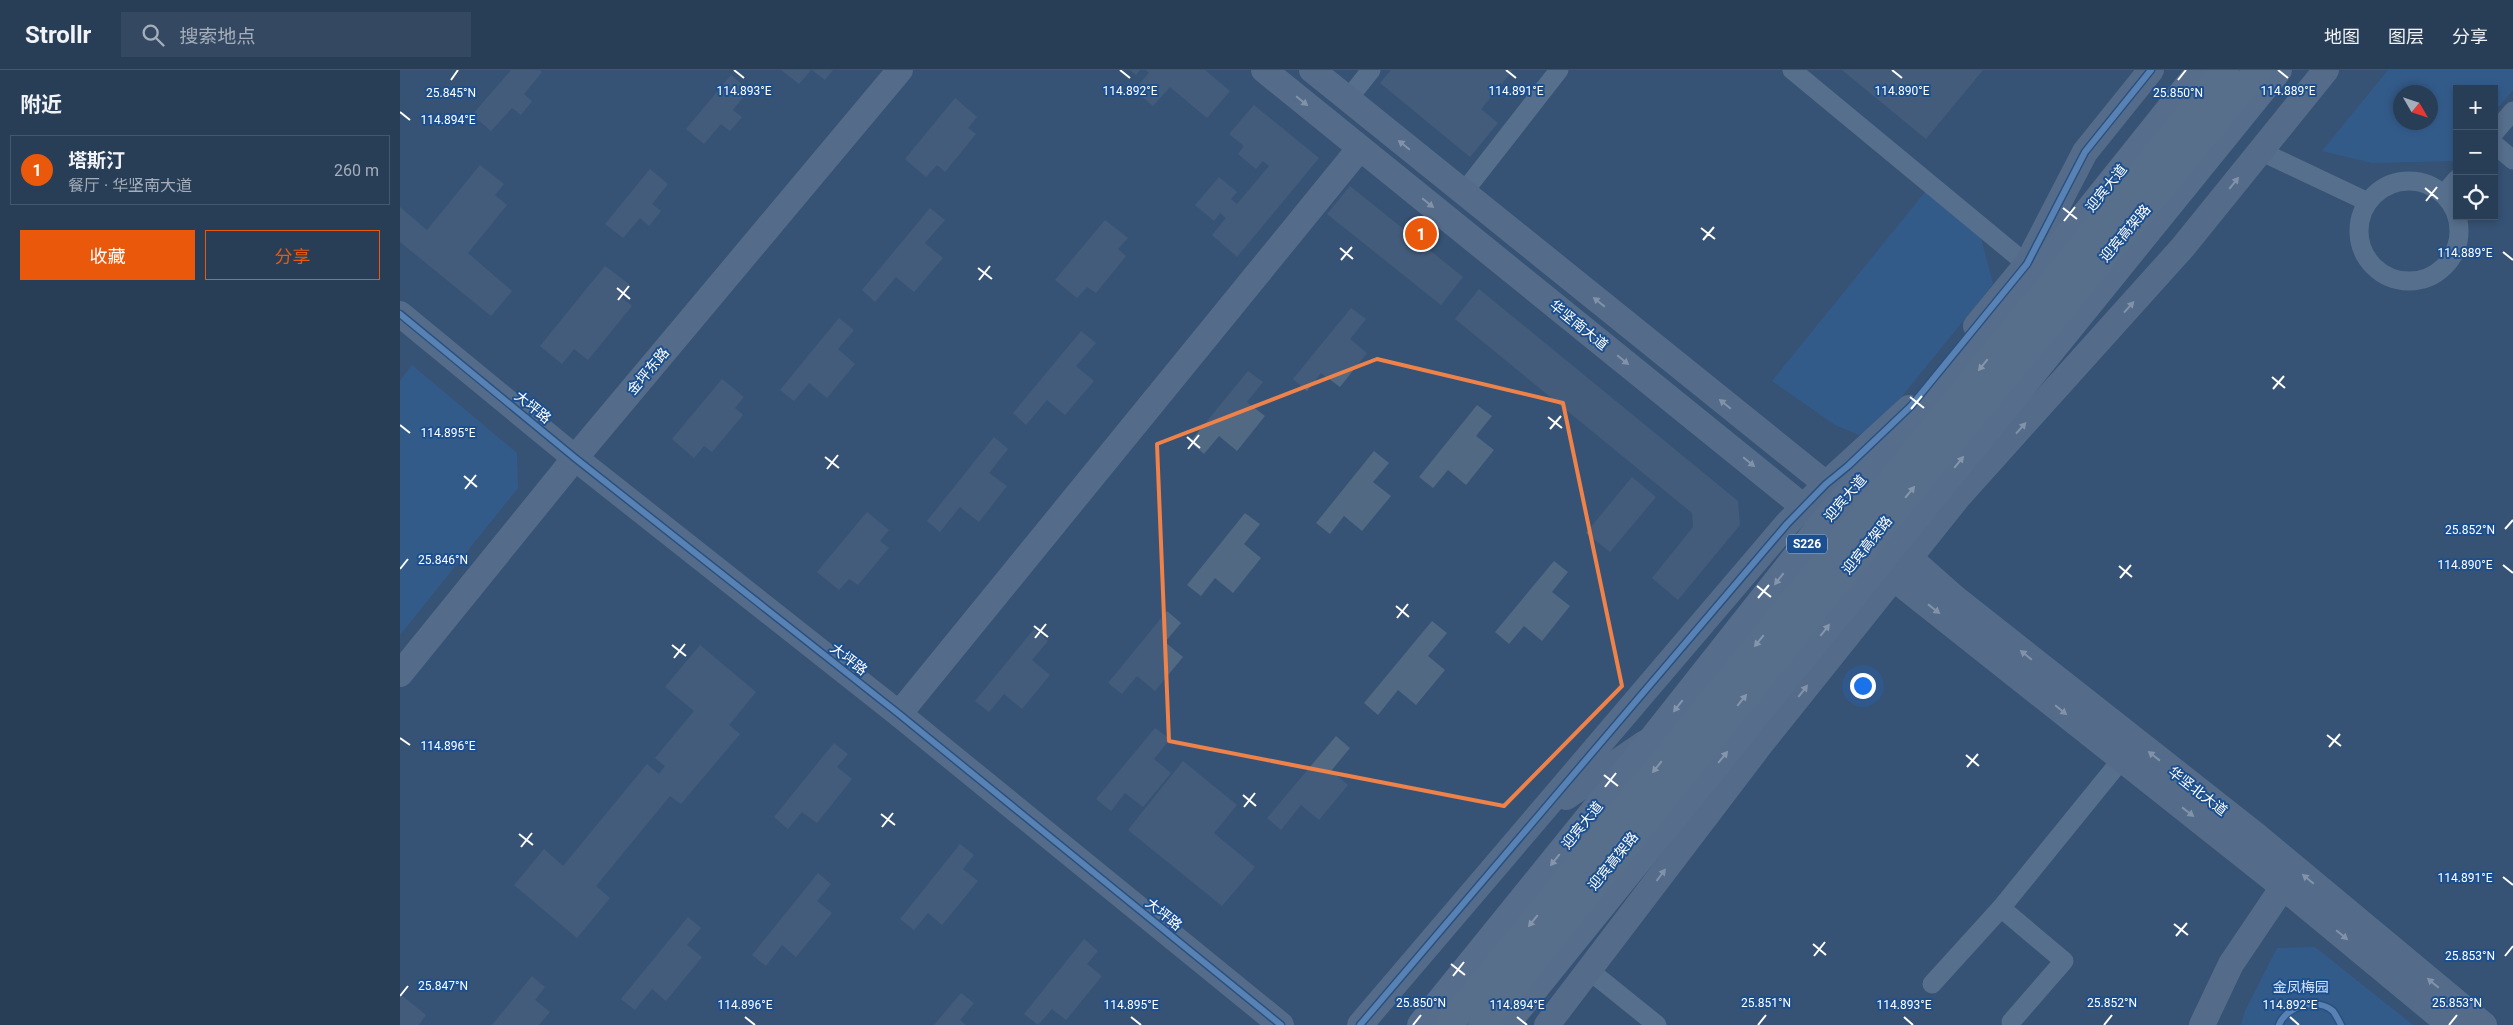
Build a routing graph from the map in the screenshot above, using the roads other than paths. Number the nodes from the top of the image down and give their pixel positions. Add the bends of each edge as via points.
1 (900, 70) edge
2 (1264, 70) edge
3 (1312, 70) edge
4 (1371, 70) edge
5 (1559, 70) edge
6 (2152, 70) edge
7 (2202, 70) edge
8 (2225, 70) edge
9 (2258, 70) edge
10 (2278, 70) edge
11 (2326, 70) edge
12 (1797, 72) edge
13 (1348, 99) junction
14 (2498, 147) edge
15 (1360, 148) junction
16 (2260, 151) junction
17 (2513, 160) edge
18 (2453, 184) edge
19 (1463, 193) junction
20 (2444, 194) junction
21 (2368, 202) junction
22 (2032, 269) junction
23 (400, 314) edge
24 (575, 458) junction
25 (1834, 492) junction
26 (1814, 515) junction
27 (1894, 561) junction
28 (400, 674) edge
29 (899, 714) junction
30 (1654, 737) junction
31 (2122, 759) junction
32 (1679, 780) junction
33 (1537, 816) junction
34 (2283, 887) junction
35 (1640, 902) junction
36 (2001, 908) junction
37 (1590, 971) junction
38 (1538, 983) junction
39 (1932, 984) dead end
40 (2011, 1022) dead end
41 (1281, 1025) edge
42 (1360, 1025) edge
43 (1421, 1025) edge
44 (1449, 1025) edge
45 (1482, 1025) edge
46 (1505, 1025) edge
47 (1547, 1025) edge
48 (1657, 1025) edge
49 (2202, 1025) edge
50 (2450, 1025) edge
51 (2484, 1025) edge

1 - 24 street, 金坪东路
2 -> 15 street, 华坚南大道
3 - 13 street
4 - 13 street
5 - 19 street
6 - 22 street via 2085,152
7 - 22 main road, 迎宾大道 / S226
8 -> 44 highway, 迎宾高架路, bridge
32 -> 9 highway, 迎宾高架路, bridge via 1881,527
27 -> 10 main road
11 - 16 street
12 - 22 street
19 -> 13 street
14 - 17 street
15 -> 26 street, 华坚南大道
15 - 29 street
16 - 21 street
27 -> 16 street via 1960,496 2183,247
18 - 20 street
25 -> 19 street
20 - 21 street via 2430,185 2396,182 2380,190
20 - 21 street via 2455,210 2459,228 2457,246 2448,263 2434,275 2416,281 2398,280 2380,273 2369,262 2361,248 2359,232 2361,216
22 - 25 main road, 迎宾大道 / S226
23 - 24 street, 大坪路
24 - 28 street, 金坪东路
24 - 29 street, 大坪路
25 - 26 main road, 迎宾大道 / S226
25 - 27 street
26 - 27 street, 华坚南大道
26 -> 30 main road, 迎宾大道 / S226
26 - 33 street via 1787,524
27 -> 31 street, 华坚北大道
35 -> 27 street via 1876,600
38 -> 27 main road
51 -> 27 street, 华坚北大道 via 2256,836 1962,604
29 - 41 street, 大坪路
30 - 33 street
30 -> 43 main road, 迎宾大道 / S226
31 -> 34 street, 华坚北大道
31 - 36 street
32 - 45 highway, 迎宾高架路, bridge
32 - 46 highway, bridge
33 - 42 street
34 - 49 street via 2231,964
34 -> 50 street, 华坚北大道
35 - 37 street
35 - 38 street
36 - 39 street
36 - 40 street via 2064,961
37 - 47 street
37 - 48 street
38 - 46 main road

